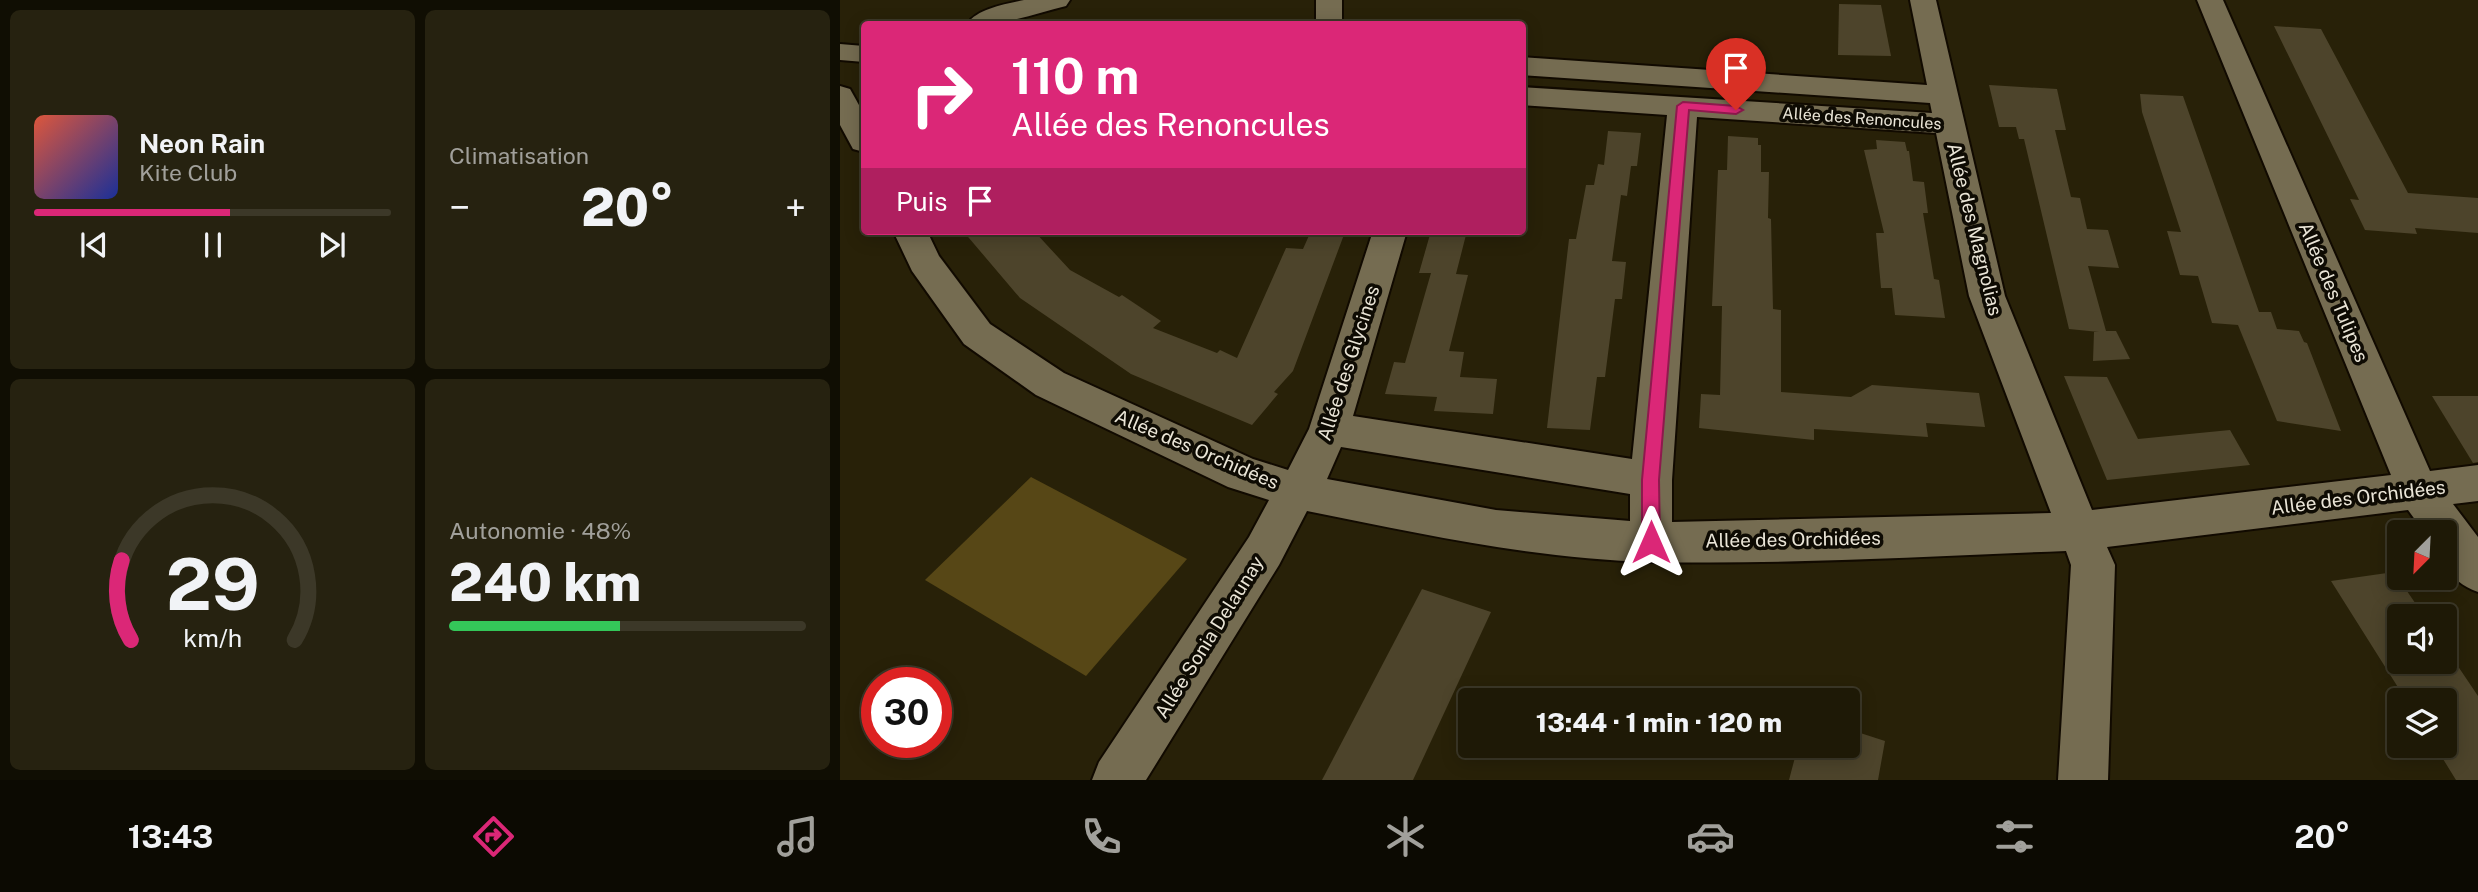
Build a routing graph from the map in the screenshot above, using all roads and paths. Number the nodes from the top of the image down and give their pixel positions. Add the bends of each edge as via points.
1 (1057, 0) edge
2 (1329, 0) edge
3 (1923, 0) edge
4 (2210, 0) edge
5 (988, 21) edge
6 (1329, 21) edge
7 (840, 51) edge
8 (861, 54) edge
9 (1526, 65) edge
10 (861, 78) edge
11 (840, 88) edge
12 (840, 95) edge
13 (1526, 96) edge
14 (1683, 106) junction
15 (1947, 110) junction
16 (861, 136) edge
17 (911, 235) edge
18 (1389, 235) edge
19 (1329, 429) junction
20 (1651, 480) junction
21 (2478, 483) edge
22 (2418, 490) junction
23 (1296, 491) junction
24 (2077, 531) junction
25 (1651, 542) junction
26 (2478, 572) edge
27 (1117, 780) edge
28 (2083, 780) edge

1 - 5 street
2 - 6 street
3 - 15 street, Allée des Magnolias
4 - 22 street, Allée des Tulipes
7 - 8 street
9 - 15 street, Allée des Renoncules
10 - 11 street
12 - 16 street
13 - 14 street, Allée des Renoncules
14 - 15 street, Allée des Renoncules
14 - 20 street
15 - 24 street, Allée des Magnolias via 1987,296
17 - 23 street, Allée des Orchidées via 924,262 977,334 1050,384 1243,474
18 - 19 street, Allée des Glycines
19 - 20 street
19 - 23 street, Allée des Glycines
20 - 25 street
21 - 22 street, Allée des Orchidées
22 - 24 street, Allée des Orchidées
22 - 26 street, Allée des Tulipes
23 - 25 street, Allée des Orchidées via 1496,529
23 - 27 street, Allée Sonia Delaunay via 1264,551
24 - 25 street, Allée des Orchidées
24 - 28 street, Allée des Magnolias via 2093,565

